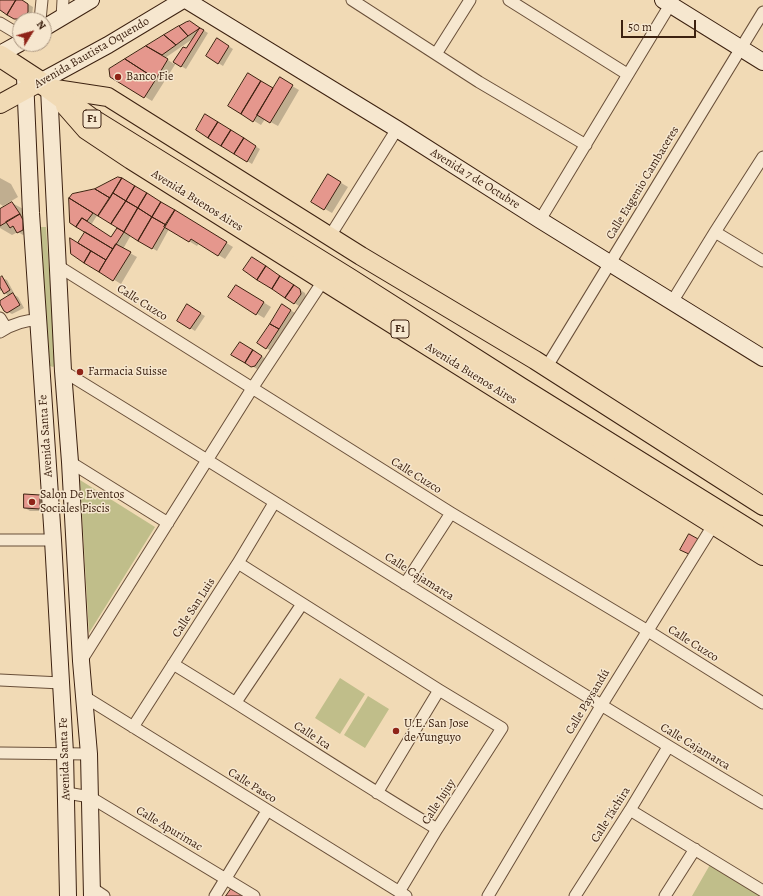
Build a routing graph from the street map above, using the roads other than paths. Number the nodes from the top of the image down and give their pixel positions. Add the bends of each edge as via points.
1 (42, 0) edge
2 (63, 0) edge
3 (91, 0) edge
4 (183, 0) edge
5 (186, 0) edge
6 (352, 0) edge
7 (470, 0) edge
8 (509, 0) edge
9 (669, 1) edge
10 (528, 5) edge
11 (41, 12) edge
12 (763, 12) edge
13 (62, 18) junction
14 (0, 22) edge
15 (52, 24) edge
16 (12, 30) edge
17 (12, 47) edge
18 (741, 48) junction
19 (436, 54) junction
20 (0, 55) edge
21 (763, 62) edge
22 (628, 74) junction
23 (35, 83) junction
24 (0, 104) edge
25 (397, 129) junction
26 (586, 145) junction
27 (762, 162) edge
28 (540, 220) junction
29 (715, 232) junction
30 (330, 236) junction
31 (763, 261) edge
32 (610, 263) junction
33 (58, 266) junction
34 (323, 281) junction
35 (672, 302) junction
36 (0, 318) edge
37 (38, 320) junction
38 (3, 330) edge
39 (763, 358) edge
40 (546, 368) junction
41 (63, 371) junction
42 (253, 387) junction
43 (207, 460) junction
44 (70, 462) junction
45 (274, 502) junction
46 (763, 506) edge
47 (451, 513) junction
48 (168, 523) junction
49 (714, 524) junction
50 (763, 524) edge
51 (763, 539) edge
52 (0, 540) edge
53 (53, 540) junction
54 (763, 556) edge
55 (238, 563) junction
56 (405, 584) junction
57 (302, 604) junction
58 (648, 631) junction
59 (81, 661) junction
60 (173, 664) junction
61 (0, 680) edge
62 (61, 683) junction
63 (439, 690) junction
64 (84, 697) junction
65 (236, 702) junction
66 (763, 703) edge
67 (601, 706) junction
68 (133, 728) junction
69 (668, 746) junction
70 (0, 753) edge
71 (65, 753) junction
72 (89, 754) junction
73 (66, 793) junction
74 (377, 793) junction
75 (90, 796) junction
76 (763, 803) edge
77 (630, 810) junction
78 (267, 811) junction
79 (437, 829) junction
80 (695, 849) junction
81 (224, 878) junction
82 (763, 891) edge
83 (96, 893) edge
84 (403, 894) edge
85 (68, 896) edge
86 (214, 896) edge
87 (254, 896) edge
88 (488, 896) edge
89 (575, 896) edge
90 (665, 896) edge

1 - 11 street
2 - 13 street
3 - 13 main road
4 - 23 main road, Avenida Bautista Oquendo via 108,45
5 - 25 main road, Avenida 7 de Octubre
6 - 19 street
7 - 19 street
8 - 10 street
9 - 18 main road
9 - 22 street
10 - 22 street
12 - 18 street, Calle Eugenio Cambaceres
13 - 15 main road
14 - 16 street
17 - 20 main road
18 - 21 main road
18 - 32 street, Calle Eugenio Cambaceres
19 - 26 street
20 - 23 highway, Avenida Buenos Aires / F1
22 - 26 street
23 - 24 main road, Avenida Bautista Oquendo
23 - 30 main road, Avenida Buenos Aires via 108,97
23 - 33 main road, Avenida Santa Fe
23 - 34 main road, Avenida Buenos Aires / F1 via 86,130
23 - 37 main road, Avenida Santa Fe via 31,213
23 - 50 highway, Avenida Buenos Aires / F1 via 95,109 143,137
23 - 51 highway, Avenida Buenos Aires / F1
25 - 28 main road, Avenida 7 de Octubre
25 - 30 street
26 - 28 street
27 - 29 street
28 - 32 main road, Avenida 7 de Octubre
29 - 31 street
29 - 35 street
30 - 40 main road, Avenida Buenos Aires
32 - 35 main road, Avenida 7 de Octubre
32 - 40 street, Calle Eugenio Cambaceres
33 - 41 main road, Avenida Santa Fe
33 - 42 street, Calle Cuzco
34 - 42 street
34 - 49 main road, Avenida Buenos Aires / F1
35 - 39 main road, Avenida 7 de Octubre
36 - 38 street
37 - 38 street via 29,320
37 - 53 main road, Avenida Santa Fe
40 - 46 main road, Avenida Buenos Aires
41 - 43 street, Calle Cajamarca
41 - 44 main road, Avenida Santa Fe
42 - 43 street
42 - 47 street, Calle Cuzco
43 - 45 street, Calle Cajamarca
43 - 48 street
44 - 48 street
44 - 59 main road, Avenida Santa Fe
45 - 55 street, Calle San Luis
45 - 56 street, Calle Cajamarca
47 - 56 street
47 - 58 street, Calle Cuzco
48 - 59 street
49 - 54 main road, Avenida Buenos Aires / F1
49 - 58 street, Calle Paysandú
52 - 53 street
53 - 62 main road, Avenida Santa Fe
55 - 57 street
55 - 60 street, Calle San Luis
56 - 67 street, Calle Cajamarca
57 - 63 street
57 - 65 street
58 - 66 street, Calle Cuzco
58 - 67 street, Calle Paysandú
59 - 64 main road, Avenida Santa Fe
60 - 65 street, Calle Ica
60 - 68 street, Calle San Luis
61 - 62 street
62 - 71 main road, Avenida Santa Fe
63 - 74 street
63 - 79 street, Calle Jujuy via 502,728
64 - 68 street, Calle Pasco
64 - 72 main road, Avenida Santa Fe
65 - 74 street, Calle Ica
67 - 69 street, Calle Cajamarca
67 - 88 street, Calle Paysandú
68 - 78 street, Calle Pasco
69 - 76 street, Calle Cajamarca
69 - 77 street, Calle Táchira
70 - 71 street
71 - 72 street
71 - 73 main road, Avenida Santa Fe
72 - 75 main road, Avenida Santa Fe
73 - 75 street, Calle Apurimac
73 - 85 main road, Avenida Santa Fe
74 - 79 street, Calle Ica
75 - 81 street, Calle Apurimac
75 - 83 main road, Avenida Santa Fe
77 - 80 street
77 - 89 street, Calle Táchira
78 - 81 street
78 - 84 street, Calle Pasco
79 - 84 street, Calle Jujuy
80 - 82 street
80 - 90 street
81 - 86 street
81 - 87 street, Calle Apurimac

